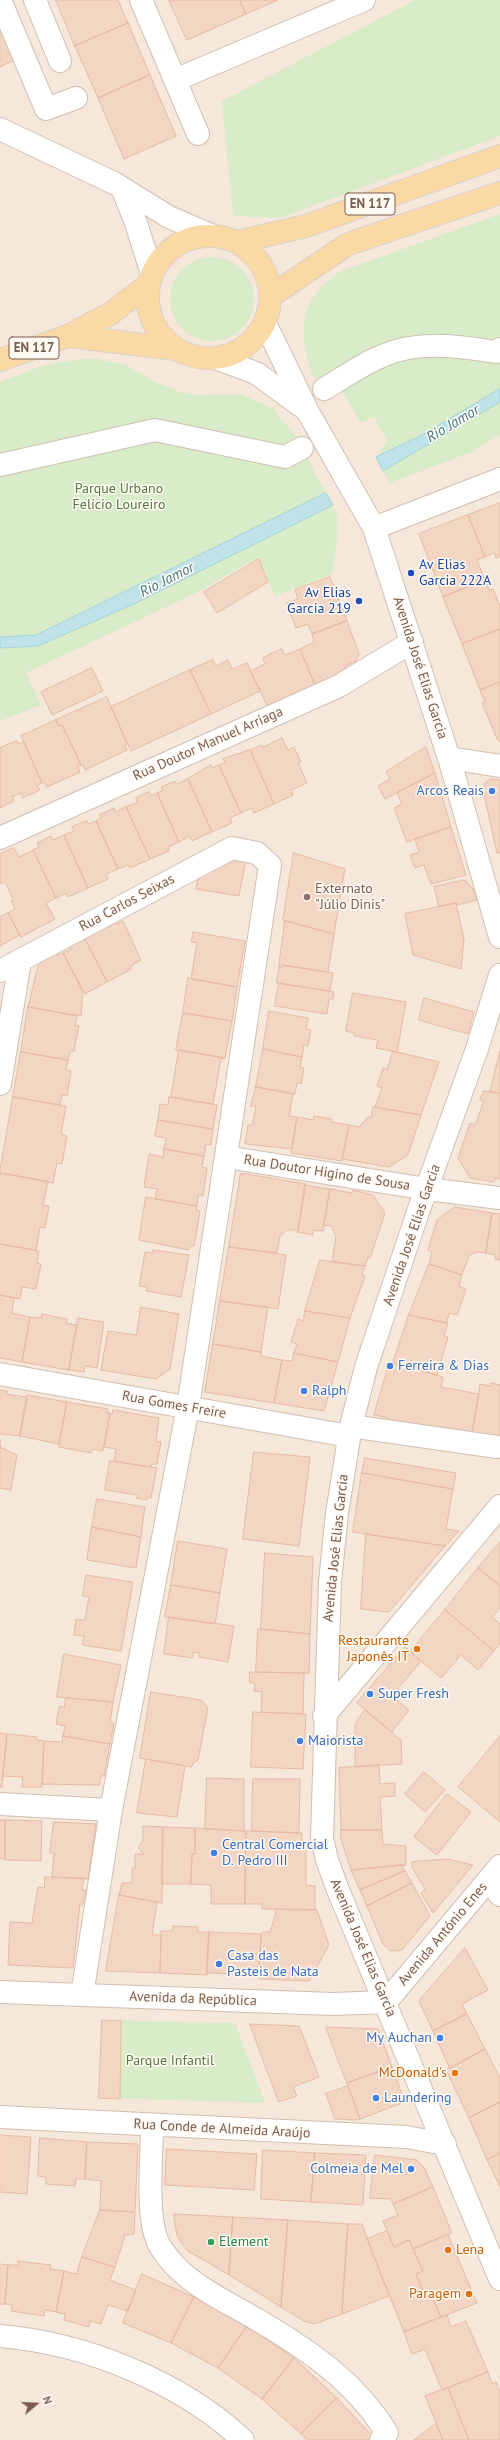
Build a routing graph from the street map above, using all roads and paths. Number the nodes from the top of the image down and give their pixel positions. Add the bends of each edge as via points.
1 (0, 0) edge
2 (35, 0) edge
3 (141, 0) edge
4 (364, 0) edge
5 (60, 61) dead end
6 (176, 80) junction
7 (76, 98) dead end
8 (0, 129) edge
9 (198, 134) dead end
10 (500, 156) edge
11 (122, 188) junction
12 (500, 193) edge
13 (211, 235) junction
14 (237, 242) junction
15 (150, 279) junction
16 (271, 296) junction
17 (265, 322) junction
18 (68, 336) junction
19 (176, 349) junction
20 (500, 349) edge
21 (215, 358) junction
22 (0, 360) edge
23 (324, 390) dead end
24 (308, 412) junction
25 (302, 448) dead end
26 (0, 465) edge
27 (500, 479) edge
28 (368, 519) junction
29 (412, 642) junction
30 (449, 758) junction
31 (500, 766) edge
32 (0, 838) edge
33 (500, 937) edge
34 (20, 961) junction
35 (0, 971) edge
36 (500, 975) edge
37 (0, 1084) edge
38 (226, 1157) junction
39 (427, 1189) junction
40 (500, 1198) edge
41 (0, 1374) edge
42 (188, 1407) junction
43 (350, 1431) junction
44 (497, 1447) dead end
45 (500, 1506) edge
46 (324, 1716) junction
47 (0, 1804) edge
48 (111, 1810) junction
49 (496, 1880) edge
50 (0, 1992) edge
51 (82, 1996) junction
52 (386, 2002) junction
53 (0, 2117) edge
54 (152, 2126) junction
55 (445, 2144) junction
56 (500, 2279) edge
57 (0, 2336) edge
58 (384, 2436) edge
59 (244, 2440) edge

1 - 7 street via 46,109
2 - 5 street
3 - 6 street
4 - 6 street
6 - 9 street
8 - 11 street
10 - 14 main road, EN 117 via 306,226
11 - 13 street via 169,216
11 - 15 street via 136,223
12 - 16 main road, EN 117 via 348,244
13 - 14 main road, EN 117
13 - 15 main road, EN 117 via 192,238 175,245 162,257
14 - 16 main road, EN 117 via 251,251 261,264
15 - 18 main road, EN 117 via 110,314
15 - 19 main road, EN 117 via 148,302 153,320 162,336
16 - 17 main road, EN 117
17 - 21 main road, EN 117 via 253,340 236,353
17 - 24 street, Avenida José Elias Garcia
18 - 19 main road, EN 117
18 - 22 main road, EN 117
19 - 21 main road, EN 117 via 195,357
20 - 23 street via 496,352 448,345 414,348 382,355
21 - 24 street, Avenida José Elias Garcia via 256,373
24 - 28 street, Avenida José Elias Garcia
25 - 26 street via 285,457 155,430
27 - 28 street
28 - 29 street, Avenida José Elias Garcia
29 - 30 street, Avenida José Elias Garcia
29 - 32 street, Rua Doutor Manuel Arriaga via 339,686
30 - 31 street
30 - 33 street, Avenida José Elias Garcia
34 - 35 street, Rua Carlos Seixas
34 - 37 street
34 - 38 street, Rua Carlos Seixas via 232,848 257,852 270,864
36 - 39 street, Avenida José Elias Garcia via 477,1050
38 - 39 street, Rua Doutor Higino de Sousa
38 - 42 street
39 - 40 street, Rua Doutor Higino de Sousa
39 - 43 street, Avenida José Elias Garcia via 366,1367
41 - 42 street, Rua Gomes Freire
42 - 43 street, Rua Gomes Freire
42 - 48 street
43 - 44 street, Rua Gomes Freire
43 - 46 street, Avenida José Elias Garcia via 330,1582
45 - 46 street
46 - 52 street, Avenida José Elias Garcia via 322,1838 338,1890
47 - 48 street
48 - 51 street
49 - 52 street, Avenida António Enes
50 - 51 street, Avenida da República
51 - 52 street, Avenida da República via 333,2004
52 - 55 street, Avenida José Elias Garcia
53 - 54 street, Rua Conde de Almeida Araújo
54 - 55 street, Rua Conde de Almeida Araújo via 406,2137
54 - 58 street via 152,2221 159,2246 182,2273 215,2296 320,2359 359,2396
55 - 56 street, Avenida José Elias Garcia
57 - 59 street via 28,2338 93,2356 160,2382 220,2419

